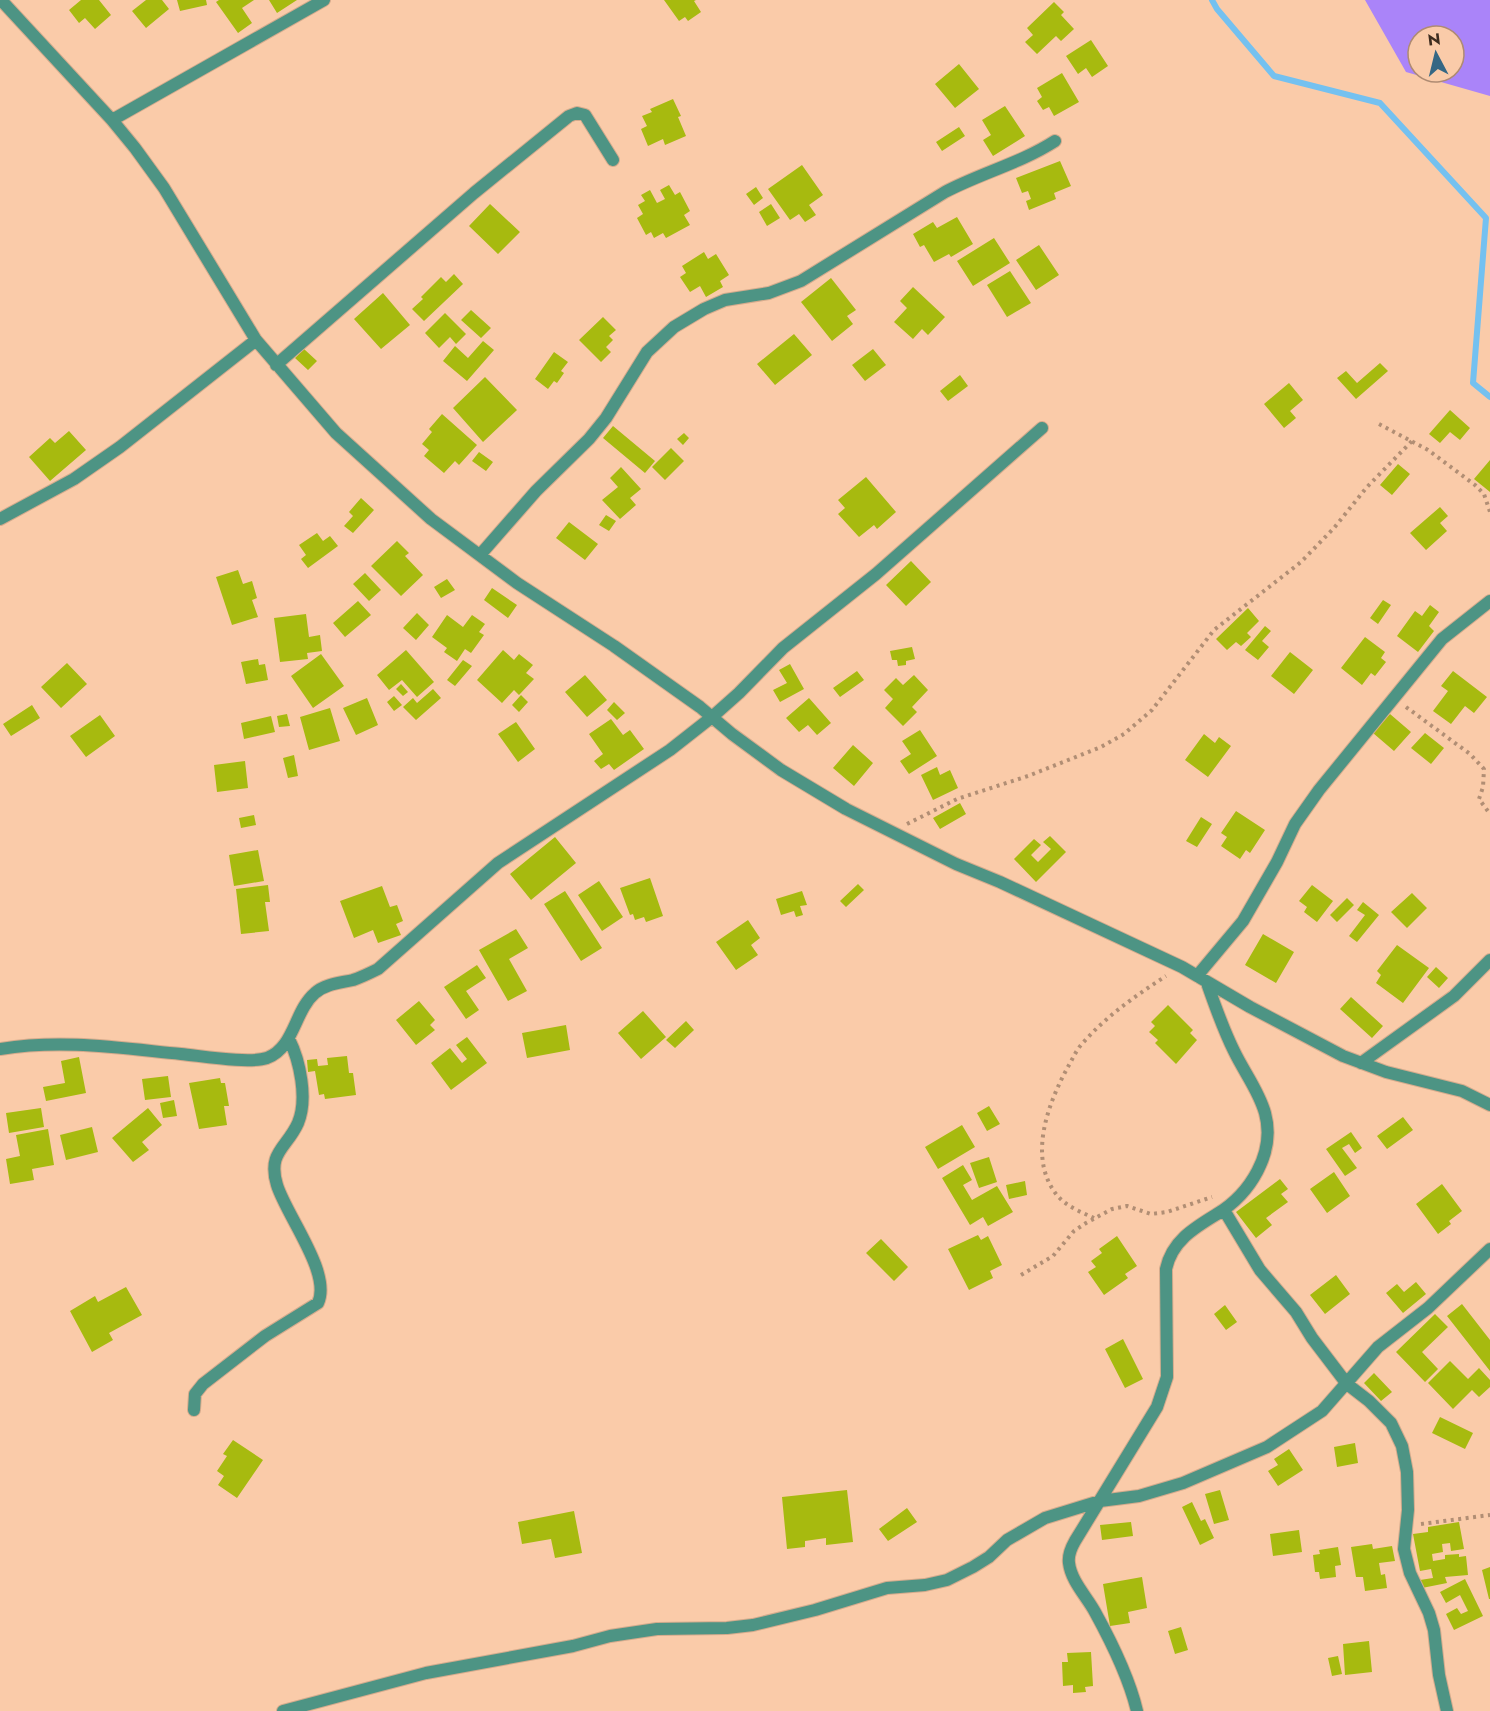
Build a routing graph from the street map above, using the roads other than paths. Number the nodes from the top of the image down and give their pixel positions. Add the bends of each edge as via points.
1 (1, 0) edge
2 (324, 0) edge
3 (112, 120) junction
4 (1055, 141) dead end
5 (613, 160) dead end
6 (256, 340) junction
7 (276, 365) junction
8 (1042, 428) dead end
9 (0, 519) edge
10 (480, 555) junction
11 (1490, 601) edge
12 (712, 717) junction
13 (1490, 960) edge
14 (1202, 979) junction
15 (289, 1039) junction
16 (0, 1049) edge
17 (1361, 1063) junction
18 (1490, 1105) edge
19 (1224, 1210) junction
20 (1490, 1249) edge
21 (1347, 1384) junction
22 (194, 1410) dead end
23 (1100, 1502) junction
24 (283, 1711) edge
25 (1137, 1711) edge
26 (1447, 1711) edge

1 - 3 street
2 - 3 street
3 - 6 street via 164,188
4 - 10 street via 945,192 801,281 725,300 674,327 646,352 589,439
5 - 7 street via 585,115 569,116
6 - 7 street
6 - 9 street via 74,479
7 - 10 street via 336,433 431,519
8 - 12 street via 876,574 783,648
10 - 12 street
11 - 14 street via 1442,639 1318,790 1295,824 1243,921
12 - 14 street via 807,787 891,833
12 - 15 street via 670,750 498,863 378,969 318,991 306,1002
13 - 17 street via 1454,996
14 - 17 street via 1288,1028
14 - 19 street via 1268,1126 1261,1166 1239,1198
15 - 16 street via 266,1058 248,1059 67,1043
15 - 22 street via 297,1062 301,1115 274,1161 277,1184 314,1262 321,1295 318,1303 256,1343 203,1384 195,1394
17 - 18 street via 1462,1091
19 - 21 street via 1260,1270 1296,1312
19 - 23 street via 1190,1231 1168,1257 1167,1377 1157,1407
20 - 21 street via 1428,1308 1378,1347
21 - 23 street via 1322,1411 1267,1448 1183,1483
21 - 26 street via 1391,1423 1402,1446 1408,1510 1404,1549 1434,1630 1438,1675
23 - 24 street via 1045,1518 947,1580 887,1588 753,1625 657,1629 610,1636 573,1647 415,1675
23 - 25 street via 1070,1550 1068,1562 1127,1678

